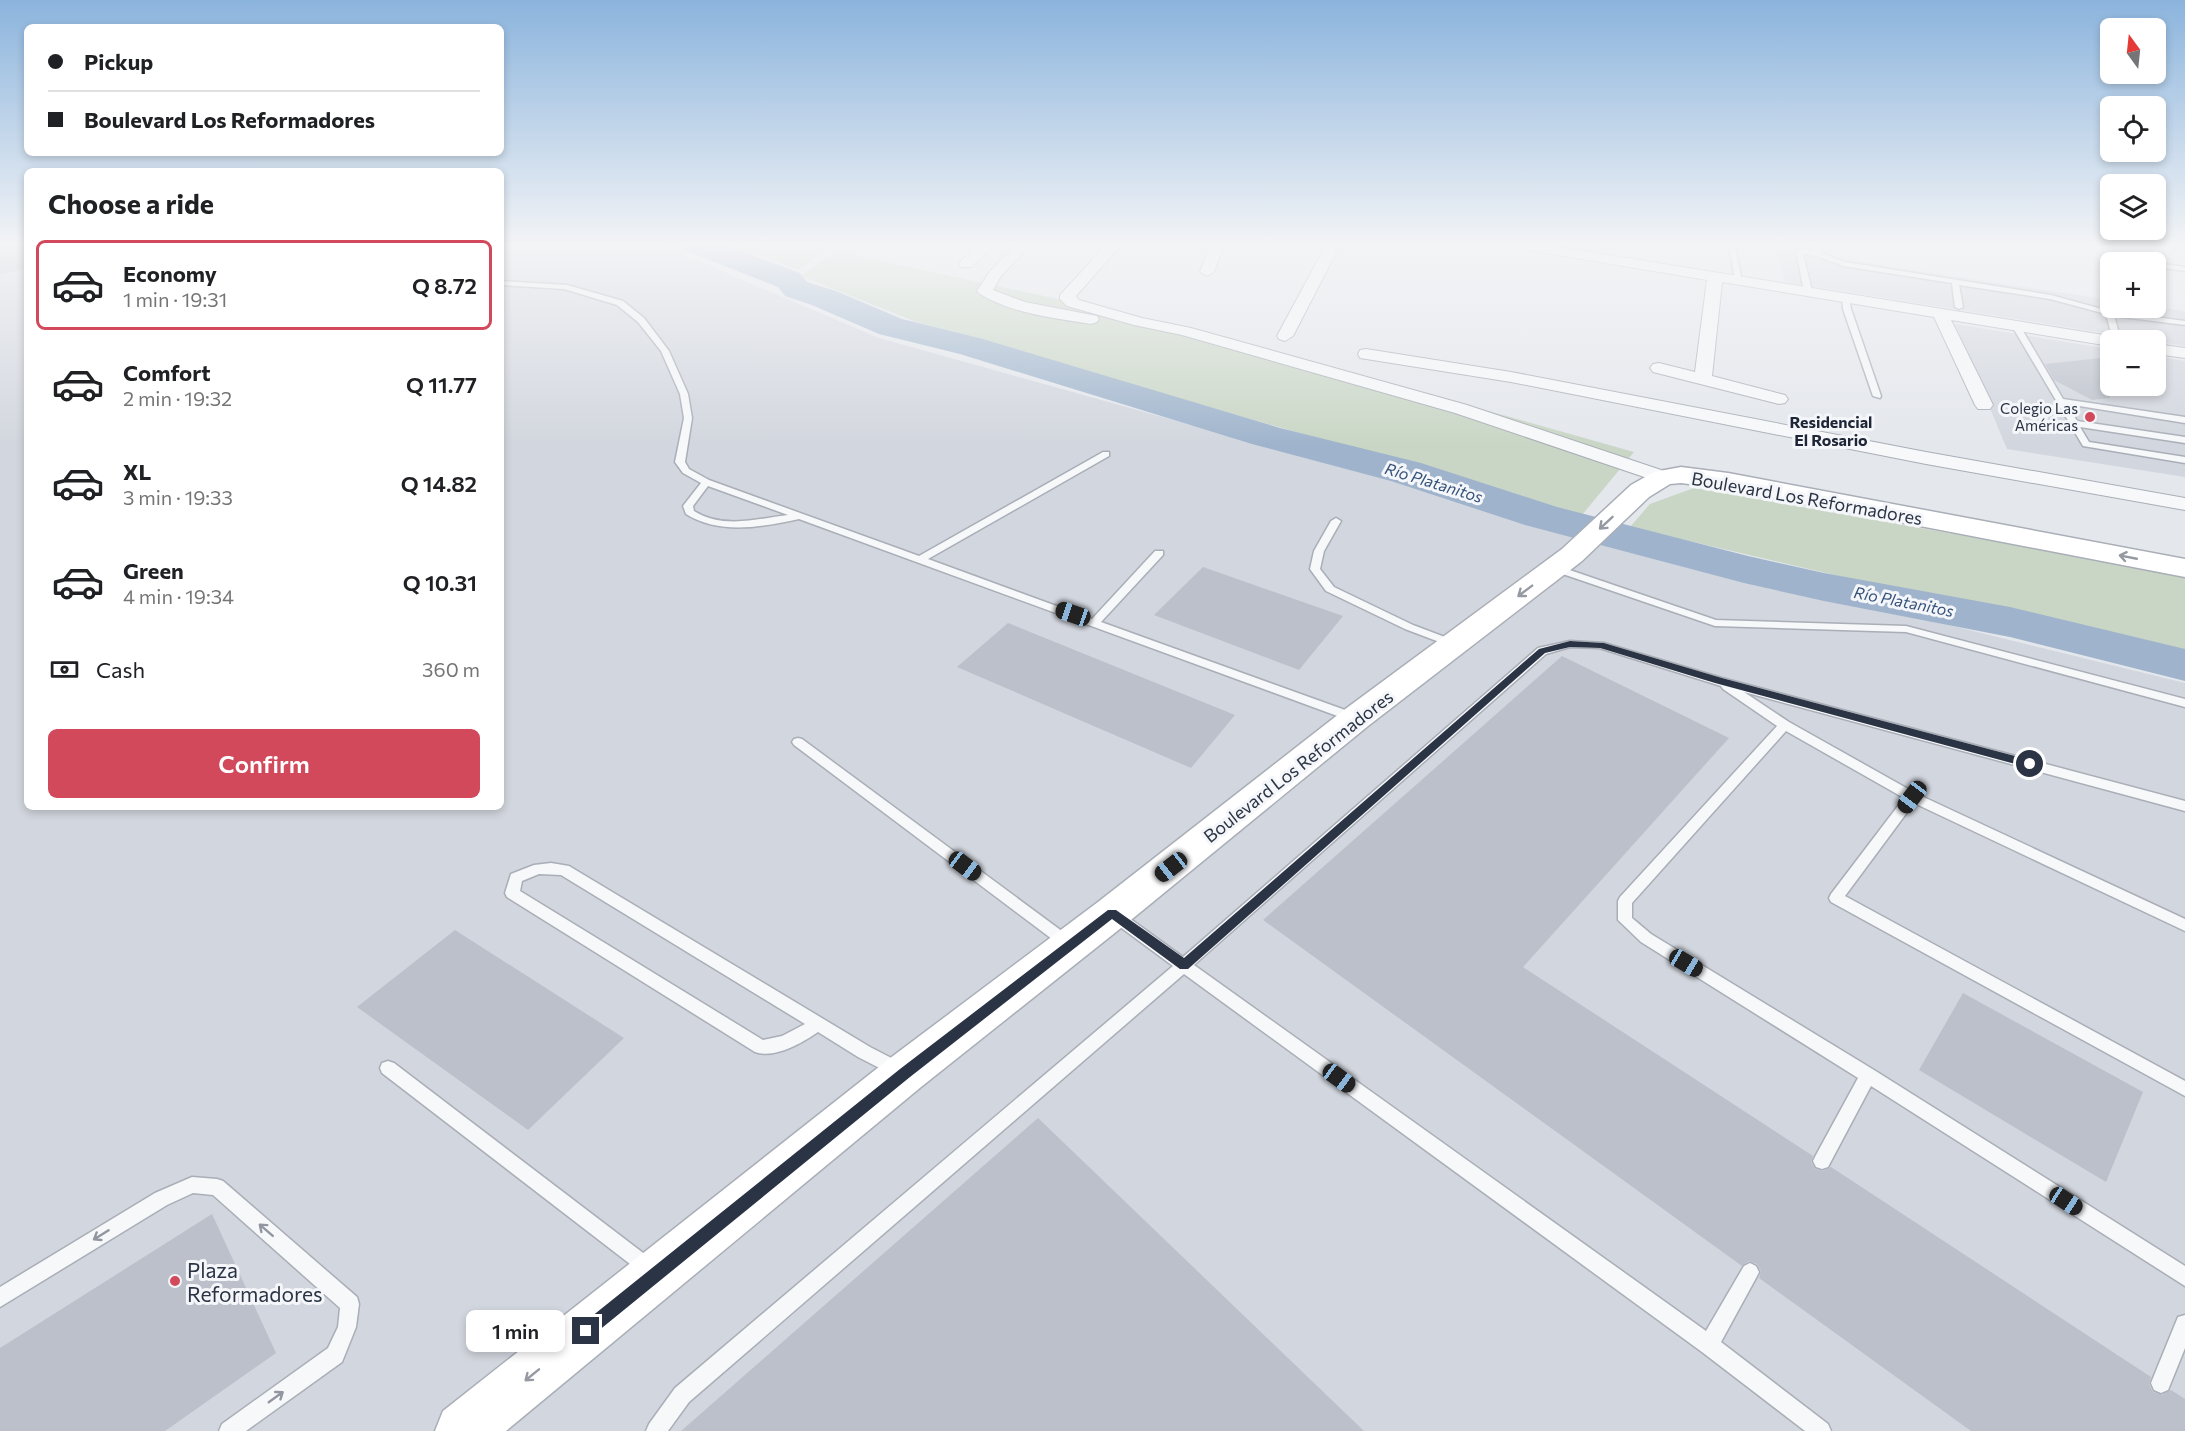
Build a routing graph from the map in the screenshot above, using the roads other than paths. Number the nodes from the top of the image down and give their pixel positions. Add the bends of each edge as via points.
1 (631, 312) edge
2 (1047, 312) edge
3 (1104, 312) edge
4 (1298, 312) edge
5 (1711, 312) edge
6 (1849, 312) edge
7 (1927, 312) edge
8 (1940, 314) junction
9 (2147, 318) edge
10 (1140, 322) junction
11 (2185, 323) edge
12 (2016, 326) junction
13 (1285, 336) dead end
14 (2100, 336) edge
15 (2166, 350) edge
16 (2185, 353) edge
17 (1366, 354) dead end
18 (1659, 368) dead end
19 (1703, 379) junction
20 (1877, 396) dead end
21 (1779, 399) dead end
22 (2061, 401) junction
23 (1984, 405) dead end
24 (2185, 420) edge
25 (2074, 423) junction
26 (2185, 441) edge
27 (1106, 454) dead end
28 (2185, 460) edge
29 (1663, 477) junction
30 (706, 482) junction
31 (2185, 504) edge
32 (801, 516) junction
33 (1336, 520) dead end
34 (1160, 553) dead end
35 (920, 560) junction
36 (1563, 562) junction
37 (2185, 568) edge
38 (1095, 622) junction
39 (1454, 644) junction
40 (1718, 681) junction
41 (2185, 703) edge
42 (1356, 718) junction
43 (1785, 725) junction
44 (798, 742) dead end
45 (1912, 797) junction
46 (2185, 806) edge
47 (1112, 913) junction
48 (2185, 925) edge
49 (1071, 946) junction
50 (1184, 965) junction
51 (817, 1024) junction
52 (388, 1068) dead end
53 (905, 1073) junction
54 (1868, 1075) junction
55 (2185, 1089) edge
56 (1821, 1161) dead end
57 (1750, 1272) dead end
58 (657, 1274) junction
59 (2185, 1277) edge
60 (0, 1298) edge
61 (2185, 1324) edge
62 (1709, 1345) junction
63 (2161, 1383) dead end
64 (229, 1431) edge
65 (463, 1431) edge
66 (656, 1431) edge
67 (1821, 1431) edge

1 - 30 lane via 665,351 684,394 688,418 680,462 686,471
2 - 10 street via 1094,320
3 - 10 street
4 - 13 street
5 - 19 street
6 - 20 lane
7 - 8 street
8 - 12 street
8 - 23 street
9 - 11 lane
10 - 29 street via 1185,331 1461,410
12 - 14 street
12 - 22 lane
15 - 16 street
17 - 31 street via 1511,377
18 - 19 street
19 - 21 street
22 - 24 lane
22 - 25 lane
25 - 26 lane
25 - 28 lane via 2086,444
27 - 35 lane
29 -> 36 main road, Boulevard Los Reformadores via 1640,492
37 -> 29 main road, Boulevard Los Reformadores via 1728,481 1681,475
30 - 32 lane
30 - 32 lane via 688,506 689,512 718,524
32 - 35 lane
33 - 39 lane via 1319,551 1315,569 1330,589
34 - 38 lane
35 - 38 lane
36 -> 39 main road, Boulevard Los Reformadores
36 - 41 lane via 1715,623 1906,629
38 - 42 lane
39 - 42 main road, Boulevard Los Reformadores
40 - 43 lane
40 - 46 lane
40 - 50 lane via 1600,645 1570,644 1542,651
42 - 47 main road, Boulevard Los Reformadores
43 - 45 lane
43 - 54 lane via 1625,901 1625,920 1646,938
44 - 49 lane
45 - 48 lane
45 - 55 lane via 1836,898
47 - 49 main road, Boulevard Los Reformadores
47 - 50 lane
49 - 53 main road, Boulevard Los Reformadores
50 - 62 lane
50 - 66 lane via 682,1395
51 - 51 lane via 564,870 548,866 516,878 512,893 761,1047 796,1039
51 - 53 lane
52 - 58 lane
53 - 58 main road, Boulevard Los Reformadores
54 - 56 lane
54 - 59 lane
57 - 62 lane
58 -> 65 main road, Boulevard Los Reformadores
64 -> 60 lane via 335,1355 347,1327 350,1304 217,1187 192,1185 160,1198
61 - 63 lane
62 - 67 lane

